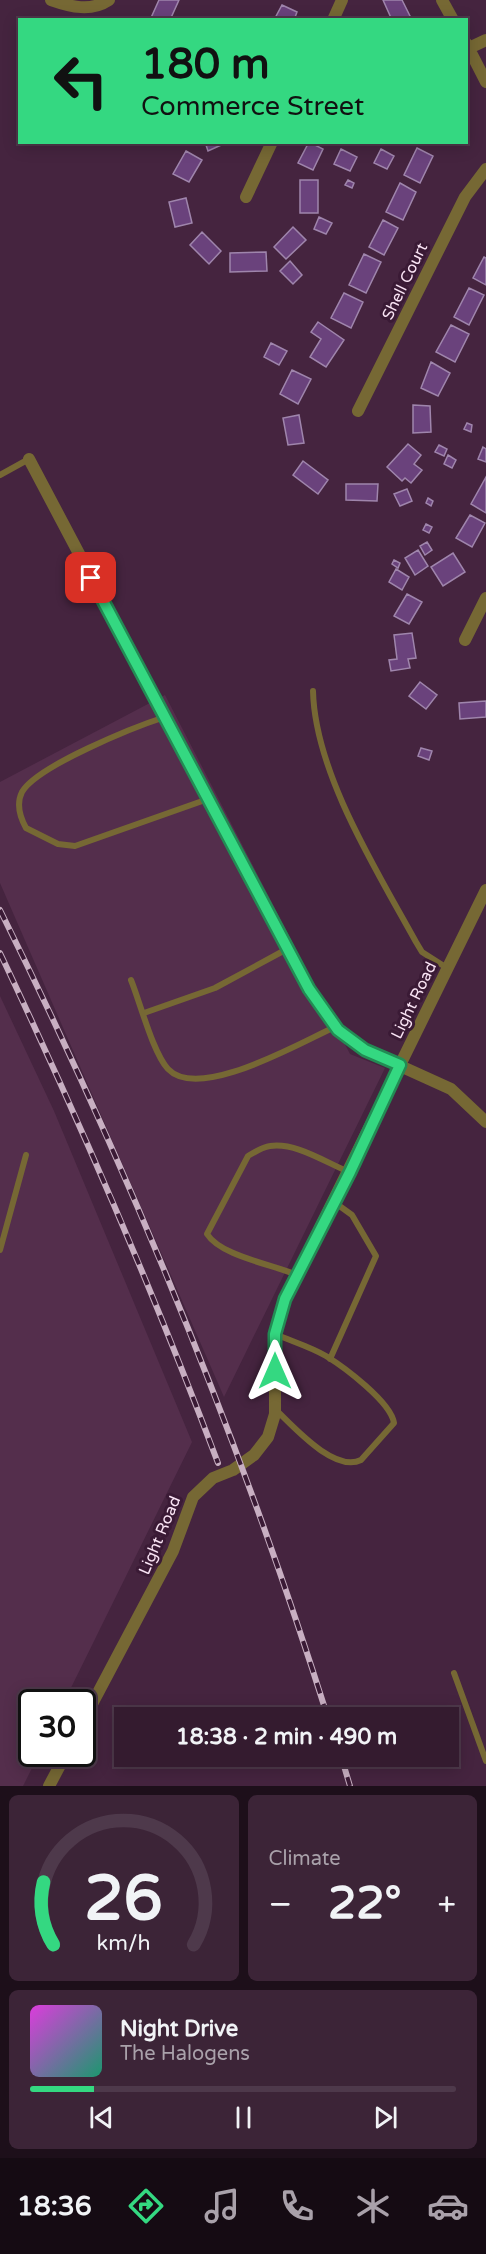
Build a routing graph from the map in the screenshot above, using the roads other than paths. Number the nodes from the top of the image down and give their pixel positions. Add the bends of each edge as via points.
1 (51, 0) edge
2 (109, 0) edge
3 (342, 0) edge
4 (442, 0) edge
5 (334, 18) edge
6 (452, 18) edge
7 (486, 40) edge
8 (468, 46) edge
9 (486, 82) edge
10 (271, 144) edge
11 (486, 169) edge
12 (246, 197) dead end
13 (358, 411) dead end
14 (29, 459) joint
15 (0, 475) edge
16 (486, 598) edge
17 (465, 640) dead end
18 (313, 691) dead end
19 (165, 717) junction
20 (208, 799) junction
21 (486, 890) edge
22 (287, 949) junction
23 (448, 968) junction
24 (131, 980) dead end
25 (144, 1013) junction
26 (335, 1027) junction
27 (400, 1065) junction
28 (486, 1122) edge
29 (26, 1155) dead end
30 (350, 1172) junction
31 (334, 1202) junction
32 (0, 1250) edge
33 (297, 1275) junction
34 (275, 1334) junction
35 (330, 1359) junction
36 (275, 1409) junction
37 (454, 1673) dead end
38 (96, 1697) edge
39 (486, 1761) edge
40 (59, 1767) edge
41 (49, 1786) edge

1 - 2 street via 74,7 98,8
3 - 5 street
4 - 6 street
7 - 8 street
8 - 9 street
10 - 12 street
11 - 13 street, Shell Court via 465,197
14 - 15 lane
14 - 19 street
16 - 17 street
18 - 23 lane via 319,741 352,820 416,942 427,956
19 - 20 street
19 - 20 lane via 123,731 30,784 19,801 26,828 58,844 75,846
20 - 22 street
21 - 23 street, Light Road
22 - 25 lane via 215,988
22 - 26 street
23 - 27 street, Light Road
24 - 25 lane
25 - 26 lane via 160,1059 177,1077 189,1080 246,1068
26 - 27 street via 365,1050
27 - 28 street via 452,1089
27 - 30 street, Light Road
29 - 32 lane
30 - 31 street, Light Road
30 - 33 lane via 295,1149 260,1149 248,1156 207,1234 213,1244 236,1255
31 - 33 street, Light Road
31 - 35 lane via 352,1215 376,1256
33 - 34 street, Light Road
34 - 35 lane
34 - 36 street, Light Road
35 - 36 lane via 382,1400 394,1419 394,1426 361,1460 336,1460 310,1443
36 - 38 street, Light Road via 268,1437 254,1455 213,1478 193,1497 173,1551
37 - 39 lane
40 - 41 street

